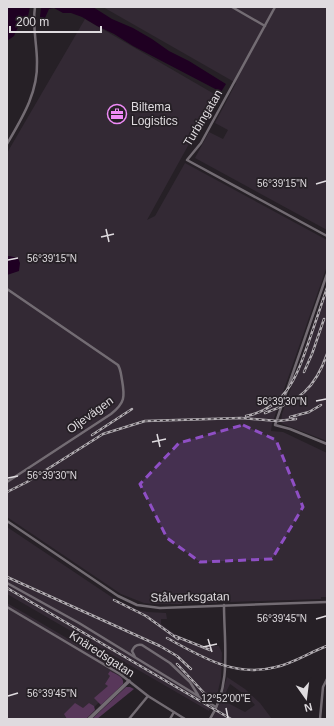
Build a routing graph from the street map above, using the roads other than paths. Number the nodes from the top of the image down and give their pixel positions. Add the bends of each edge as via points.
1 (35, 7) edge
2 (232, 7) edge
3 (275, 7) edge
4 (265, 26) junction
5 (7, 144) edge
6 (327, 236) edge
7 (327, 274) edge
8 (8, 290) edge
9 (327, 444) edge
10 (7, 482) edge
11 (7, 521) edge
12 (7, 583) edge
13 (327, 602) edge
14 (224, 605) junction
15 (7, 607) edge
16 (135, 658) junction
17 (327, 679) edge
18 (129, 681) junction
19 (148, 696) junction
20 (198, 696) junction
21 (216, 707) junction
22 (174, 712) junction
23 (89, 719) edge
24 (129, 719) edge
25 (170, 719) edge
26 (185, 719) edge
27 (210, 719) edge
28 (320, 719) edge

1 - 5 street via 36,83 30,103
2 - 4 street
3 - 4 street, Turbingatan
4 - 6 street, Turbingatan via 201,143 187,160
7 - 9 street via 275,424
8 - 10 street, Oljevägen via 118,365 124,396 121,405 111,414
11 - 14 street, Stålverksgatan via 128,602 160,608
12 - 16 street
13 - 14 street, Stålverksgatan
14 - 21 street via 226,667
15 - 18 street, Knäredsgatan
16 - 20 street
16 - 20 street via 132,651 134,647 142,645 170,663 190,682
17 - 28 street via 323,687
18 - 19 street, Knäredsgatan
18 - 23 street
19 - 22 street, Knäredsgatan
19 - 24 street
20 - 21 street
21 - 27 street
22 - 25 street
22 - 26 street, Knäredsgatan

